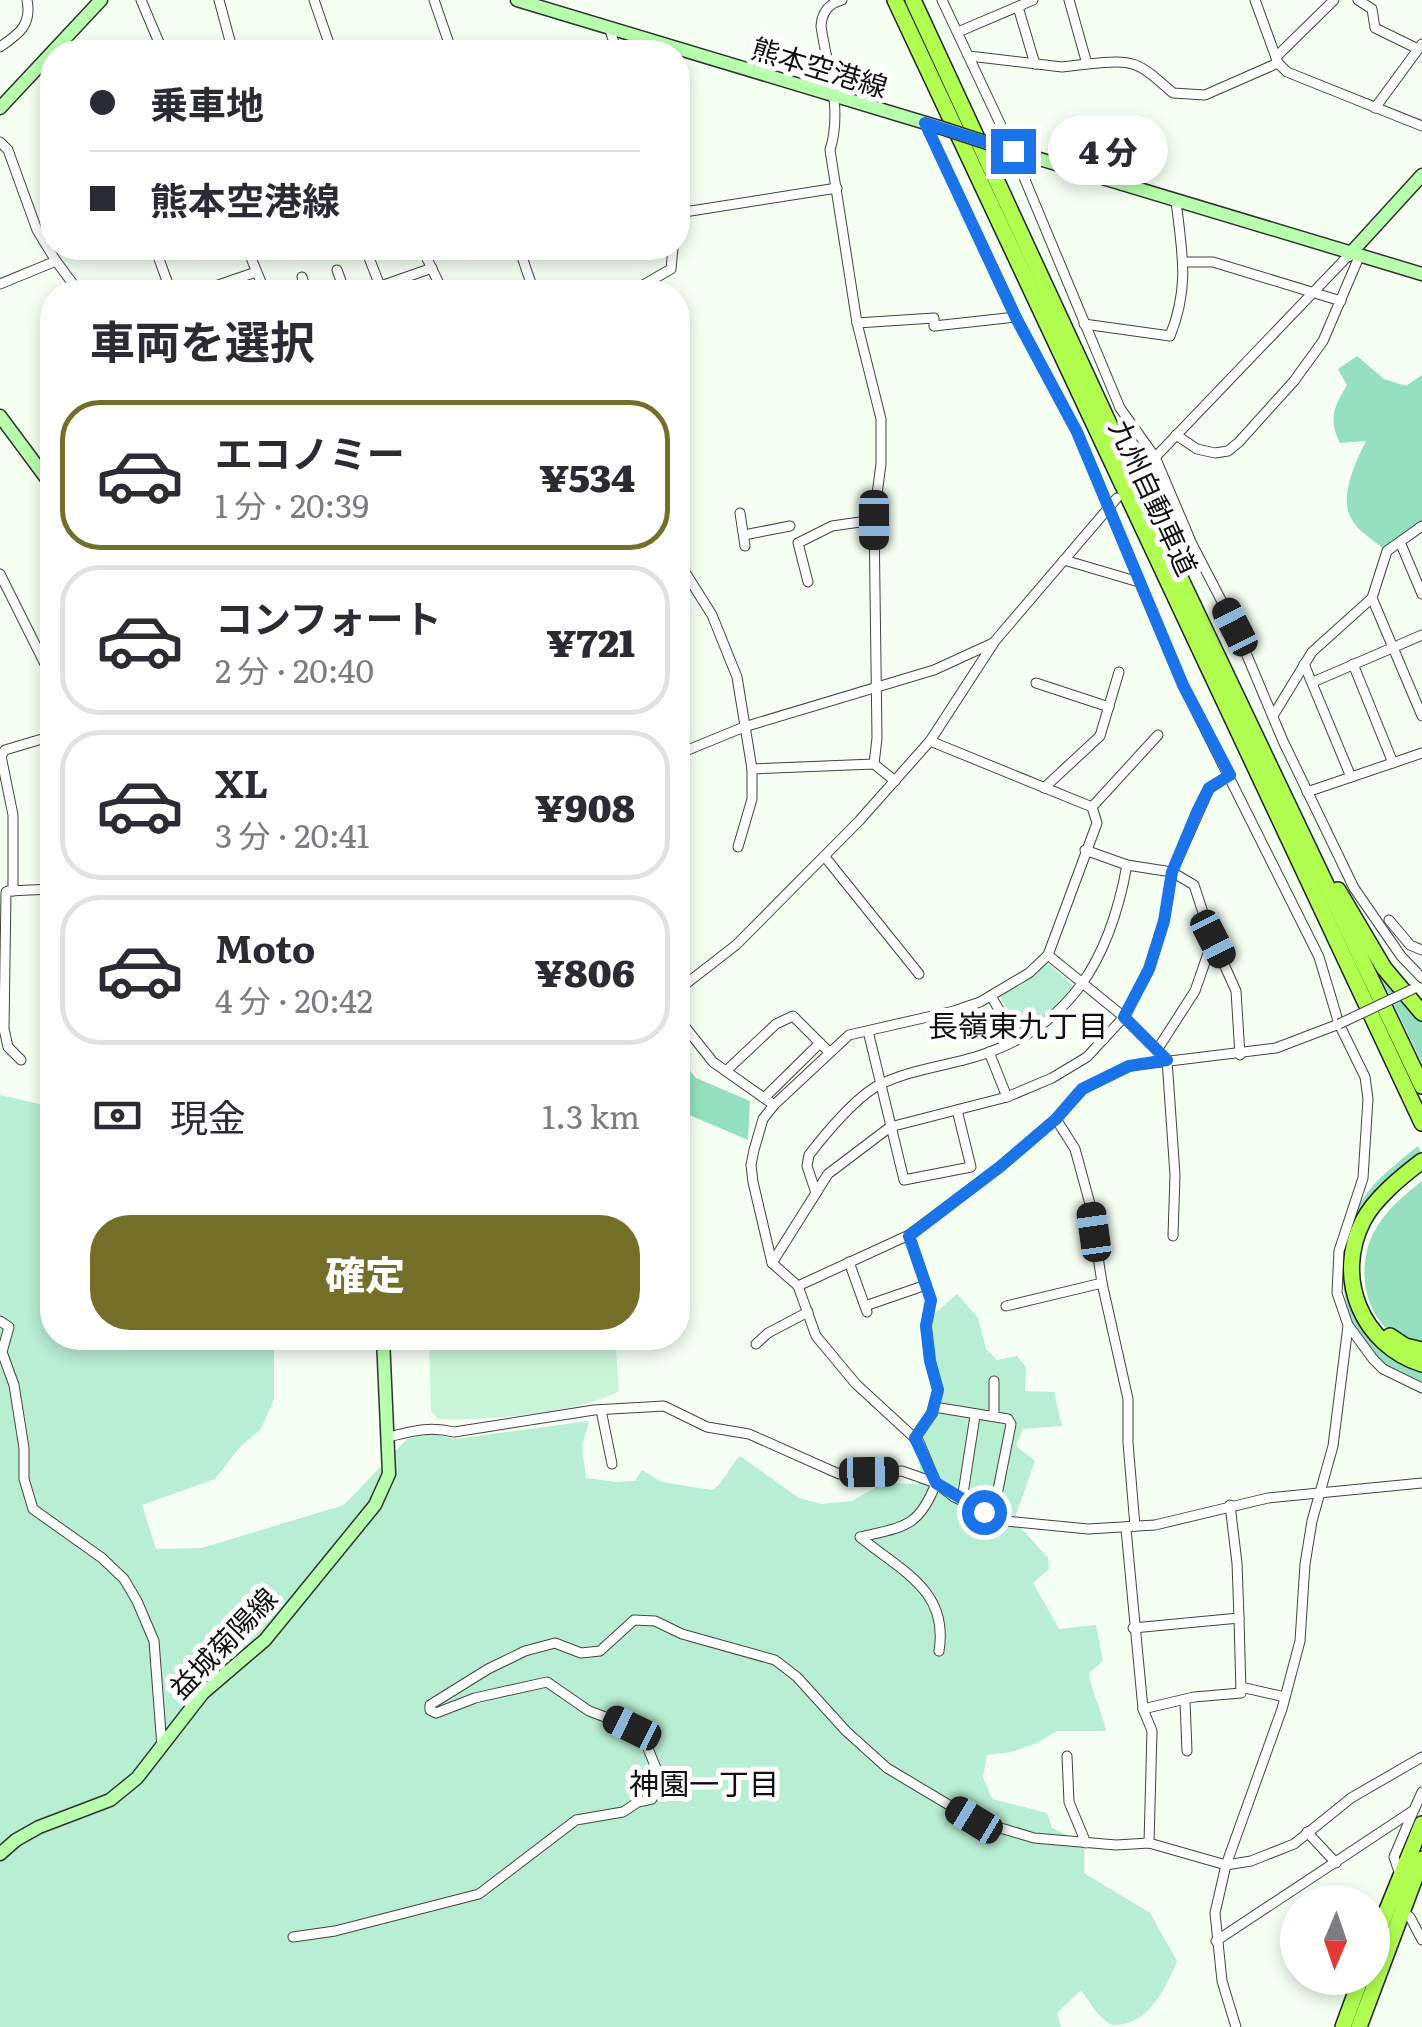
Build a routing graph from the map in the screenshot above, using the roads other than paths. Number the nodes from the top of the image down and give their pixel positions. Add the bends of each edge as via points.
1 (27, 0) edge
2 (101, 0) edge
3 (140, 0) edge
4 (220, 0) edge
5 (314, 0) edge
6 (434, 0) edge
7 (517, 0) edge
8 (842, 0) edge
9 (895, 0) edge
10 (914, 0) edge
11 (942, 0) edge
12 (1033, 0) edge
13 (1069, 0) edge
14 (1254, 0) edge
15 (1334, 0) edge
16 (1358, 0) edge
17 (1018, 6) junction
18 (608, 27) junction
19 (958, 32) junction
20 (64, 40) edge
21 (158, 40) edge
22 (230, 40) edge
23 (328, 40) edge
24 (448, 40) edge
25 (613, 40) edge
26 (650, 40) edge
27 (1420, 46) edge
28 (0, 47) edge
29 (690, 52) edge
30 (970, 56) junction
31 (1277, 60) junction
32 (1035, 64) junction
33 (1087, 64) junction
34 (40, 65) edge
35 (834, 97) junction
36 (0, 108) edge
37 (1375, 108) junction
38 (925, 123) junction
39 (1422, 126) edge
40 (0, 142) edge
41 (1008, 150) junction
42 (1422, 175) edge
43 (837, 188) junction
44 (1176, 202) junction
45 (690, 210) edge
46 (40, 233) edge
47 (1354, 256) junction
48 (252, 260) edge
49 (428, 260) edge
50 (671, 260) edge
51 (56, 261) joint
52 (1182, 262) junction
53 (432, 268) junction
54 (337, 270) dead end
55 (256, 272) junction
56 (1422, 274) edge
57 (70, 280) edge
58 (233, 280) edge
59 (259, 280) edge
60 (341, 280) edge
61 (397, 280) edge
62 (438, 280) edge
63 (651, 280) edge
64 (0, 284) edge
65 (1313, 292) junction
66 (1341, 301) junction
67 (1016, 318) junction
68 (856, 323) junction
69 (1084, 324) junction
70 (0, 416) edge
71 (1176, 435) junction
72 (1155, 457) junction
73 (40, 470) edge
74 (1143, 470) dead end
75 (1117, 498) dead end
76 (1108, 508) junction
77 (740, 513) dead end
78 (874, 520) junction
79 (790, 526) dead end
80 (1422, 526) edge
81 (1400, 542) junction
82 (1064, 560) junction
83 (0, 574) edge
84 (690, 580) edge
85 (808, 582) dead end
86 (1139, 582) junction
87 (1422, 594) edge
88 (1372, 598) junction
89 (1422, 635) edge
90 (996, 641) junction
91 (1393, 648) junction
92 (40, 654) edge
93 (1304, 664) junction
94 (1353, 664) junction
95 (1119, 672) dead end
96 (1313, 682) junction
97 (1036, 683) dead end
98 (876, 688) junction
99 (1109, 707) junction
100 (1273, 716) junction
101 (1422, 716) edge
102 (744, 726) junction
103 (1158, 736) dead end
104 (40, 740) edge
105 (930, 742) junction
106 (690, 746) edge
107 (1422, 753) edge
108 (1393, 762) junction
109 (874, 764) junction
110 (1268, 764) junction
111 (752, 769) junction
112 (1230, 775) junction
113 (1351, 777) junction
114 (895, 781) junction
115 (1044, 788) junction
116 (1307, 792) junction
117 (1092, 808) junction
118 (13, 815) junction
119 (0, 816) edge
120 (738, 847) dead end
121 (1085, 850) junction
122 (825, 857) junction
123 (1127, 865) junction
124 (1172, 872) junction
125 (40, 890) edge
126 (6, 891) edge
127 (1389, 920) dead end
128 (1213, 939) junction
129 (1422, 950) edge
130 (1048, 955) junction
131 (920, 974) dead end
132 (690, 981) edge
133 (1084, 984) junction
134 (1419, 984) edge
135 (990, 996) junction
136 (1422, 1013) edge
137 (1124, 1017) junction
138 (1339, 1024) junction
139 (868, 1031) junction
140 (690, 1033) edge
141 (1016, 1039) junction
142 (824, 1047) junction
143 (1157, 1050) junction
144 (989, 1052) junction
145 (1240, 1054) junction
146 (21, 1060) dead end
147 (1167, 1060) junction
148 (726, 1071) junction
149 (880, 1085) junction
150 (1422, 1086) edge
151 (1007, 1097) junction
152 (764, 1098) junction
153 (774, 1105) junction
154 (957, 1110) junction
155 (1056, 1119) junction
156 (1422, 1123) edge
157 (890, 1126) junction
158 (1420, 1169) edge
159 (816, 1192) junction
160 (909, 1236) junction
161 (1174, 1236) dead end
162 (849, 1262) junction
163 (772, 1263) junction
164 (1102, 1283) junction
165 (926, 1285) junction
166 (798, 1286) junction
167 (1006, 1306) dead end
168 (808, 1312) junction
169 (0, 1321) edge
170 (1348, 1325) junction
171 (756, 1344) dead end
172 (384, 1350) edge
173 (1422, 1350) edge
174 (1422, 1364) edge
175 (994, 1381) dead end
176 (1422, 1388) edge
177 (934, 1407) junction
178 (601, 1410) junction
179 (975, 1416) junction
180 (994, 1416) junction
181 (388, 1438) junction
182 (915, 1438) junction
183 (612, 1464) dead end
184 (936, 1483) junction
185 (1422, 1483) edge
186 (1322, 1494) junction
187 (962, 1500) junction
188 (1230, 1505) junction
189 (993, 1515) junction
190 (1131, 1527) junction
191 (1240, 1618) junction
192 (1133, 1628) junction
193 (939, 1650) dead end
194 (1241, 1687) junction
195 (1285, 1697) junction
196 (1184, 1701) junction
197 (1143, 1709) junction
198 (162, 1747) junction
199 (1188, 1751) dead end
200 (1066, 1756) dead end
201 (1422, 1756) edge
202 (1422, 1792) edge
203 (1418, 1817) edge
204 (1307, 1832) junction
205 (1086, 1843) junction
206 (1149, 1843) junction
207 (0, 1854) edge
208 (1422, 1860) edge
209 (1336, 1863) junction
210 (1226, 1865) junction
211 (1390, 1900) edge
212 (1401, 1911) junction
213 (293, 1937) dead end
214 (1422, 1940) edge
215 (1216, 1941) junction
216 (1355, 1995) edge
217 (1236, 2027) edge
218 (1343, 2027) edge
219 (1359, 2027) edge

1 - 28 street via 26,26
2 - 20 main road
3 - 21 street
4 - 22 street
5 - 23 street
6 - 24 street
7 - 18 main road, 熊本空港線
8 - 35 street via 832,3 821,26
9 - 156 highway, 九州自動車道
10 - 110 highway, 九州自動車道
11 - 19 street
12 - 17 street
13 - 33 street
14 - 31 street
15 - 31 street
16 - 27 street via 1372,9 1375,28
17 - 19 street
17 - 32 street
18 - 25 street
18 - 26 main road, 熊本空港線
19 - 30 street
27 - 37 street
29 - 35 main road, 熊本空港線
30 - 32 street
30 - 41 street
31 - 33 street via 1205,94 1173,94 1127,60
31 - 37 street via 1287,72
32 - 33 street
34 - 36 main road
35 - 38 main road, 熊本空港線
35 - 43 street via 837,129 830,150
37 - 39 street
38 - 41 main road, 熊本空港線, bridge
38 - 67 street
40 - 46 street
41 - 44 main road, 熊本空港線
41 - 69 street
42 - 47 main road
43 - 45 street
43 - 68 street
44 - 47 main road, 熊本空港線
44 - 52 street
47 - 56 main road, 熊本空港線
47 - 65 street
47 - 66 street
48 - 55 street
49 - 53 street
50 - 63 street via 670,269
51 - 57 street
51 - 64 street
52 - 65 street via 1213,262
52 - 69 street via 1182,307 1170,336
53 - 61 street
53 - 62 street
54 - 60 street
55 - 58 street
55 - 59 street
65 - 66 street
65 - 71 street
66 - 71 street via 1294,380 1228,451 1197,449
67 - 68 street via 934,326 934,318
67 - 76 street via 1077,432
68 - 78 street via 881,419
69 - 72 street via 1120,408
70 - 73 main road
71 - 72 street
72 - 74 street
72 - 100 street
75 - 76 street
76 - 82 street
76 - 86 street
77 - 79 street via 744,540
78 - 85 street via 832,526 798,543
78 - 98 street
80 - 81 street
81 - 87 street
81 - 88 street via 1386,550
82 - 86 street
82 - 90 street
83 - 92 street
84 - 102 street via 737,677
86 - 112 street
88 - 91 street
88 - 93 street
89 - 91 street
90 - 98 street
90 - 105 street
91 - 94 street
91 - 101 street
93 - 96 street
93 - 100 street
94 - 96 street
94 - 108 street
95 - 99 street
96 - 113 street
97 - 99 street
98 - 102 street
98 - 109 street
99 - 115 street via 1100,736
100 - 116 street
102 - 106 street
102 - 111 street
103 - 117 street
104 - 118 street via 1,756
105 - 114 street
105 - 115 street
107 - 108 street
108 - 113 street
109 - 111 street
109 - 114 street
110 - 136 highway via 1384,968
110 - 150 highway, 九州自動車道
111 - 120 street via 752,800
112 - 124 street via 1209,788
112 - 138 street via 1320,957
113 - 116 street
114 - 122 street
115 - 117 street
116 - 134 street via 1360,900
117 - 121 street via 1097,823
118 - 119 street
118 - 126 street
121 - 123 street
121 - 130 street
122 - 131 street
122 - 132 street
123 - 124 street
123 - 133 street via 1108,938
124 - 128 street via 1194,885
124 - 137 street via 1149,969
125 - 126 street
126 - 146 street via 4,1029 8,1047
127 - 129 street
128 - 143 street via 1195,991
128 - 145 street via 1236,990
130 - 133 street
130 - 135 street
133 - 137 street
133 - 141 street via 1054,1016
134 - 138 street, bridge
135 - 139 street via 954,1012
135 - 141 street
137 - 143 street
137 - 151 street via 1087,1058
138 - 145 street
138 - 170 street via 1368,1099 1363,1178 1336,1276
139 - 142 street
139 - 149 street
140 - 148 street
141 - 144 street
142 - 148 street via 793,1016
142 - 152 street
142 - 153 street
143 - 147 street
144 - 149 street
144 - 151 street
145 - 147 street
147 - 155 street via 1129,1066 1082,1089
147 - 161 street
148 - 152 street
149 - 157 street
149 - 159 street via 809,1155
151 - 154 street
152 - 153 street
153 - 163 street via 762,1119 750,1166
154 - 157 street
154 - 157 street via 971,1166 904,1180
155 - 160 street
155 - 164 street via 1075,1149
157 - 159 street via 828,1174
158 - 173 highway via 1376,1219 1360,1251 1359,1275 1364,1301 1380,1327
158 - 174 highway via 1364,1220 1351,1267 1355,1299 1368,1326 1393,1351
159 - 163 street
160 - 162 street
160 - 165 street
162 - 165 street via 866,1309
162 - 166 street
163 - 166 street
164 - 167 street
164 - 190 street via 1128,1399
165 - 177 street via 938,1390
166 - 168 street
168 - 171 street
168 - 182 street via 816,1336 856,1384
169 - 198 street via 9,1327 2,1352 14,1385 33,1509 102,1558 137,1601 154,1641
170 - 176 street via 1384,1368
170 - 186 street
172 - 181 main road, 益城菊陽線
175 - 180 street
177 - 179 street
177 - 182 street
178 - 181 street via 454,1432 418,1428
178 - 183 street
178 - 184 street via 664,1406 839,1474 902,1472
179 - 180 street
179 - 187 street
180 - 189 street via 1011,1424
181 - 198 main road, 益城菊陽線 via 388,1474 375,1506 280,1623 204,1693
182 - 184 street
184 - 187 street
184 - 193 street via 926,1510 911,1522 860,1537 933,1598 942,1630
185 - 186 street
186 - 188 street
186 - 195 street
187 - 189 street
188 - 190 street
188 - 191 street
189 - 190 street via 1088,1529
190 - 192 street
191 - 192 street
191 - 194 street
192 - 197 street
194 - 195 street
194 - 196 street via 1241,1693
195 - 210 street
196 - 197 street
196 - 199 street
197 - 206 street via 1152,1731
198 - 207 main road, 益城菊陽線 via 110,1800 39,1828
200 - 205 street via 1069,1802
201 - 204 street
202 - 203 street
203 - 209 street
203 - 211 highway
204 - 209 street
204 - 210 street via 1268,1856
205 - 206 street
205 - 213 street via 1034,1838 974,1820 887,1768 776,1660 634,1620 600,1652 555,1643 525,1651 430,1710 547,1682 589,1711 632,1728 658,1773 652,1799 576,1820 479,1894
206 - 210 street
208 - 212 highway
209 - 215 street
210 - 215 street
212 - 214 street
212 - 219 highway
215 - 217 street
216 - 218 highway

